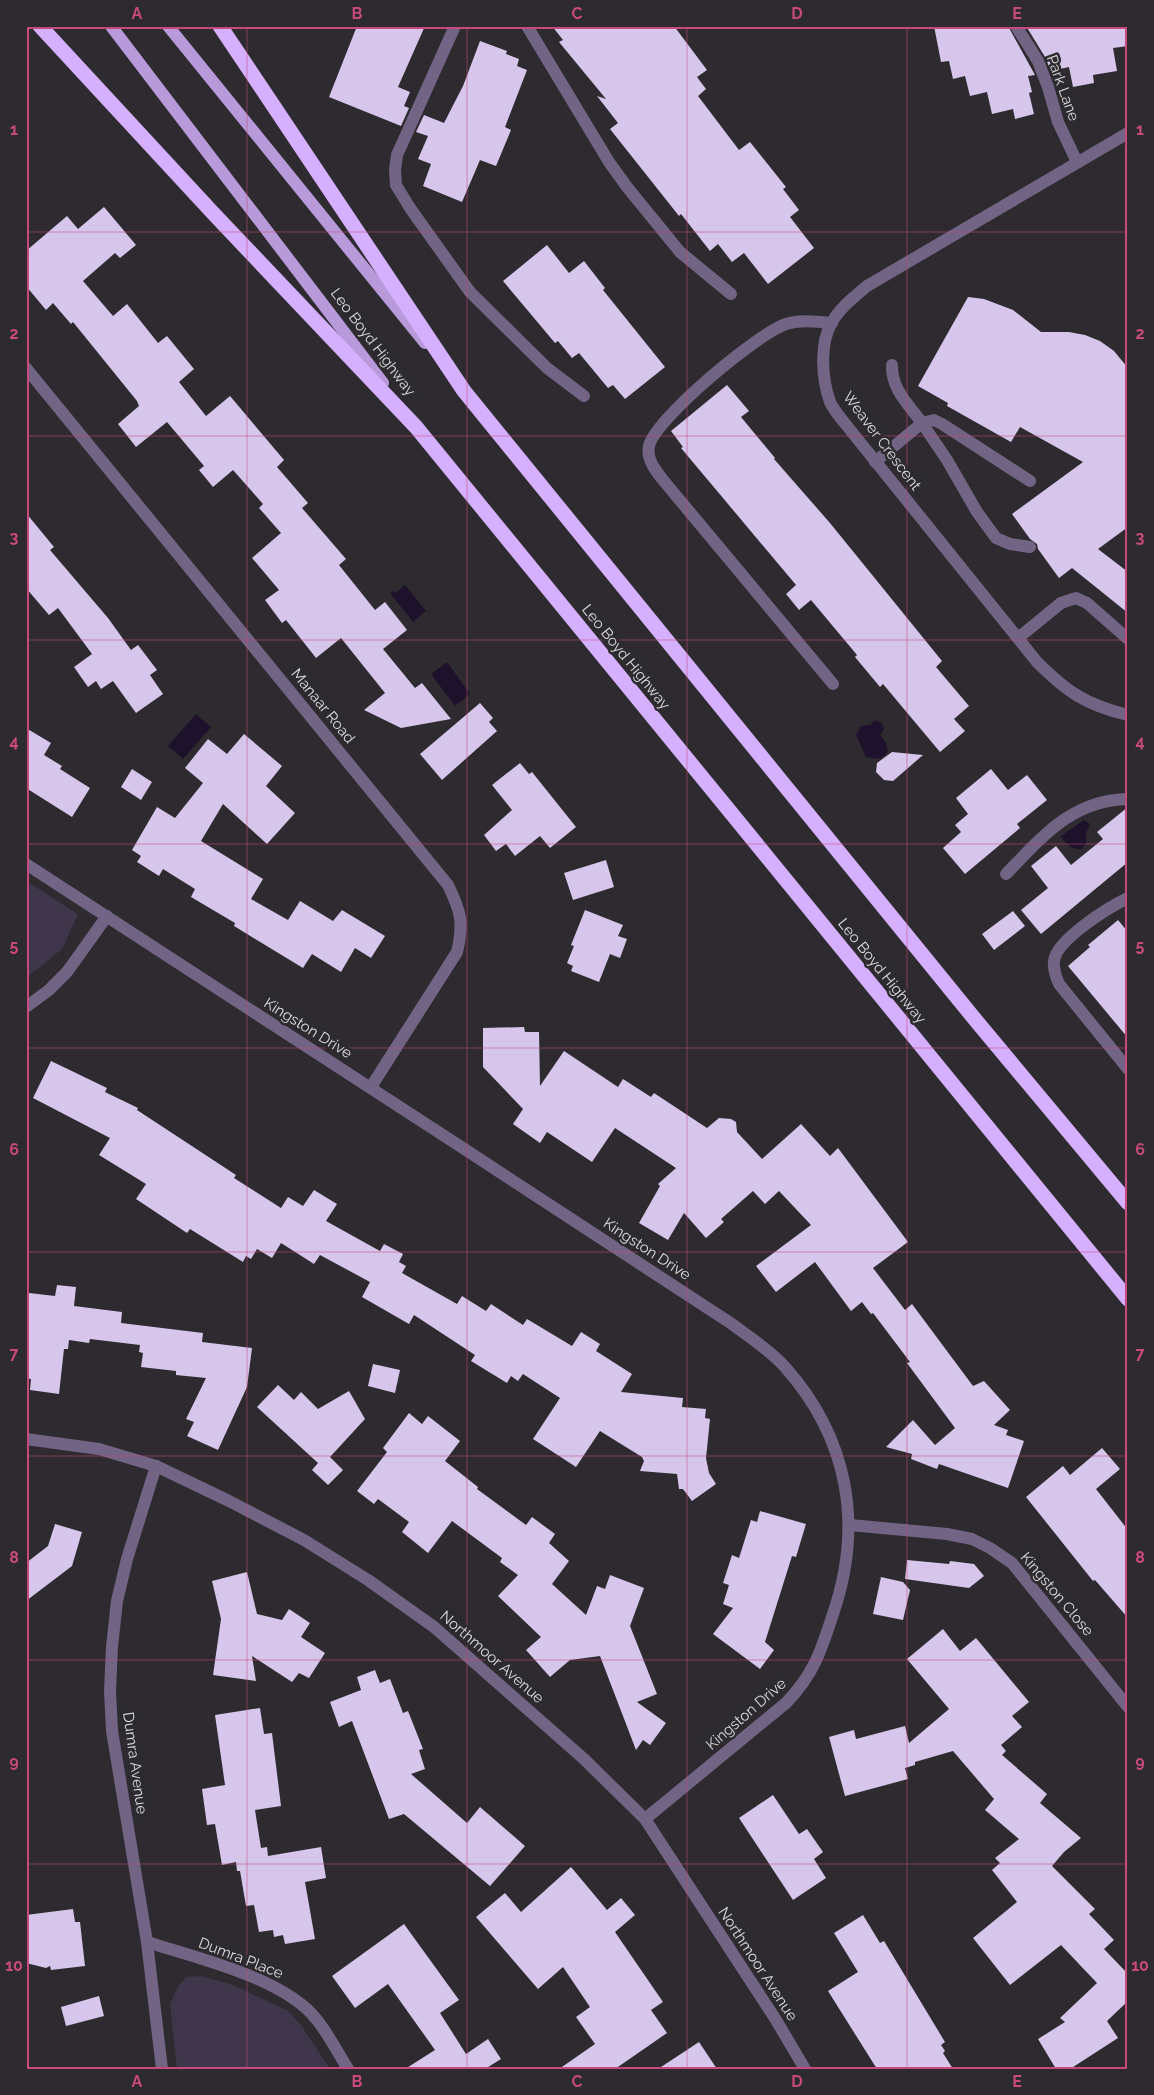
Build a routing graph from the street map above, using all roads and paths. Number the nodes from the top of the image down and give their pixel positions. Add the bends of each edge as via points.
1 (40, 26) edge
2 (111, 26) edge
3 (168, 26) edge
4 (220, 26) edge
5 (455, 26) edge
6 (527, 26) edge
7 (1016, 26) edge
8 (1128, 133) edge
9 (1078, 162) junction
10 (731, 294) dead end
11 (832, 323) junction
12 (892, 365) dead end
13 (26, 368) edge
14 (464, 391) junction
15 (584, 396) dead end
16 (922, 423) junction
17 (416, 427) junction
18 (875, 462) junction
19 (1030, 481) dead end
20 (1030, 547) dead end
21 (1018, 638) junction
22 (1128, 639) edge
23 (832, 684) dead end
24 (1128, 714) edge
25 (1128, 798) edge
26 (26, 864) edge
27 (1006, 874) dead end
28 (1128, 898) edge
29 (107, 916) junction
30 (26, 1007) edge
31 (1128, 1069) edge
32 (371, 1087) junction
33 (1128, 1201) edge
34 (1128, 1299) edge
35 (26, 1439) edge
36 (156, 1466) junction
37 (850, 1525) junction
38 (1128, 1707) edge
39 (645, 1819) junction
40 (147, 1942) junction
41 (162, 2069) edge
42 (348, 2069) edge
43 (805, 2069) edge

1 - 17 highway
2 - 17 main road, Leo Boyd Highway
3 - 14 main road
4 - 14 highway
5 - 15 street via 397,155 396,185 470,292 547,368
6 - 10 street via 626,186 680,252
7 - 9 street, Park Lane via 1038,61 1058,122
8 - 9 street, Weaver Crescent
9 - 11 street, Weaver Crescent via 867,286
11 - 18 street, Weaver Crescent via 824,349 824,380 830,404
11 - 23 street via 803,321 786,324 748,346 691,394 652,437 648,448 651,462 663,480
12 - 16 street via 894,385
13 - 32 street, Manaar Road via 448,885 459,908 462,931 457,952
14 - 33 highway via 973,1017
16 - 18 street
16 - 19 street via 934,420 942,424
16 - 20 street via 996,538
17 - 34 highway, Leo Boyd Highway
18 - 21 street, Weaver Crescent
21 - 22 street via 1061,603 1076,598 1087,603
21 - 24 street, Weaver Crescent via 1059,684 1082,700
25 - 27 street via 1085,806 1048,831
26 - 29 street, Kingston Drive
28 - 31 street via 1113,905 1074,935 1054,959 1054,970 1059,984
29 - 30 street via 67,972
29 - 32 street, Kingston Drive
32 - 37 street, Kingston Drive via 732,1324 784,1365 824,1423 842,1466
35 - 36 street, Northmoor Avenue via 99,1450
36 - 39 street, Northmoor Avenue via 304,1540 434,1627 584,1759
36 - 40 street, Dumra Avenue via 117,1601 110,1691 112,1731
37 - 38 street, Kingston Close via 947,1534 972,1539 990,1548 1012,1563
37 - 39 street, Kingston Drive via 845,1572 837,1604 819,1656 803,1685 757,1728
39 - 43 street, Northmoor Avenue
40 - 41 street, Dumra Avenue
40 - 42 street, Dumra Place via 282,1991 316,2018

